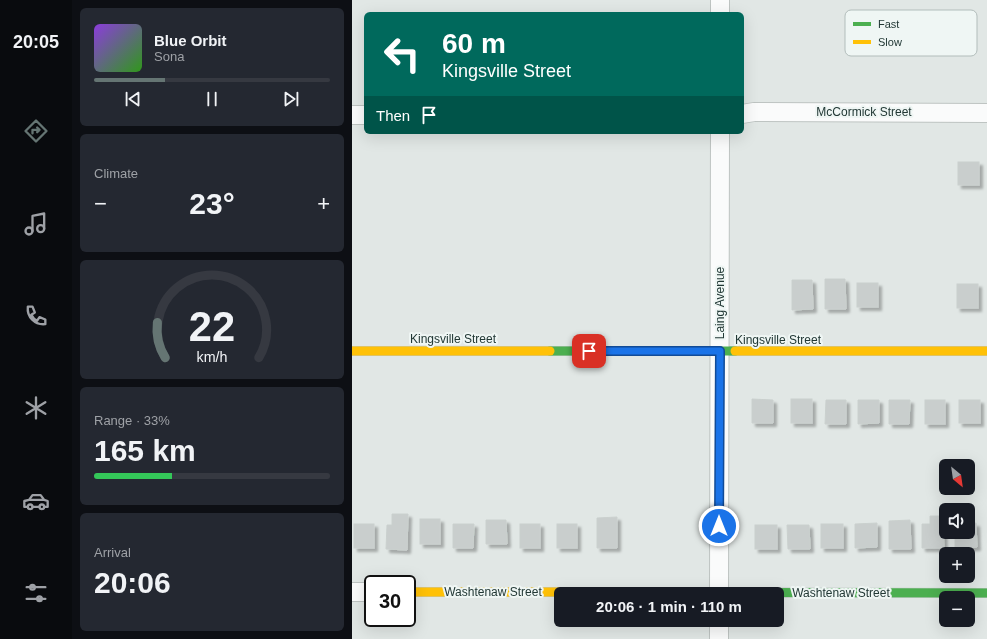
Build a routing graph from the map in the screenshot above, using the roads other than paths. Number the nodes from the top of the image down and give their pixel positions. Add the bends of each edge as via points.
1 (720, 0) edge
2 (720, 12) edge
3 (987, 113) edge
4 (744, 114) edge
5 (352, 115) edge
6 (364, 115) edge
7 (720, 134) edge
8 (720, 351) junction
9 (987, 351) edge
10 (352, 352) edge
11 (719, 587) edge
12 (352, 592) edge
13 (364, 592) edge
14 (416, 592) edge
15 (554, 592) edge
16 (784, 593) edge
17 (987, 593) edge
18 (719, 627) edge
19 (718, 639) edge

1 - 2 street
3 - 4 street, McCormick Street
5 - 6 street
7 - 8 street, Laing Avenue
8 - 9 street, Kingsville Street
8 - 10 street, Kingsville Street
8 - 11 street, Laing Avenue
12 - 13 street
14 - 15 street, Washtenaw Street
16 - 17 street, Washtenaw Street
18 - 19 street

